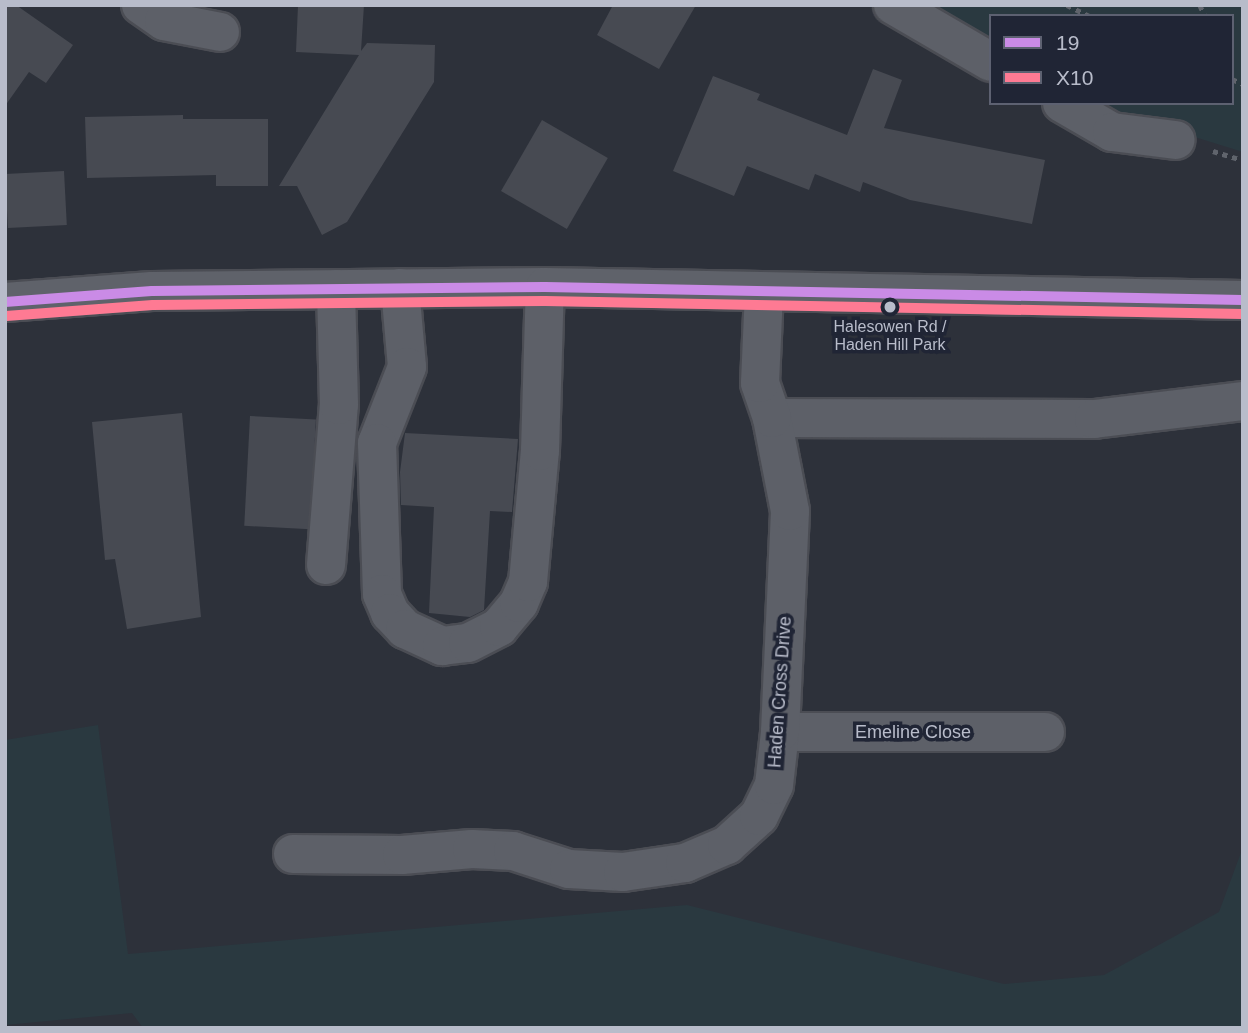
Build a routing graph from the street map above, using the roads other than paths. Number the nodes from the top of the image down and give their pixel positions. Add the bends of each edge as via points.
1 (141, 5) edge
2 (892, 5) edge
3 (220, 32) dead end
4 (989, 61) edge
5 (1065, 105) edge
6 (1175, 139) dead end
7 (545, 287) junction
8 (400, 288) junction
9 (336, 289) junction
10 (764, 293) junction
11 (1243, 300) edge
12 (5, 302) edge
13 (1242, 401) edge
14 (772, 418) junction
15 (326, 565) dead end
16 (780, 732) junction
17 (1045, 732) dead end
18 (293, 854) dead end

1 - 3 street via 164,21
2 - 4 street
5 - 6 street via 1112,132
7 - 8 main road
7 - 8 street via 528,582 519,603 499,627 468,643 442,646 405,629 390,613 382,594 377,443 407,367
7 - 10 main road
8 - 9 main road
9 - 12 main road via 152,291
9 - 15 street via 339,405
10 - 11 main road
10 - 14 street, Haden Cross Drive via 760,383
13 - 14 street via 1094,419
14 - 16 street, Haden Cross Drive via 790,510
16 - 17 street, Emeline Close
16 - 18 street, Haden Cross Drive via 774,785 759,816 727,845 685,863 623,872 569,869 513,851

